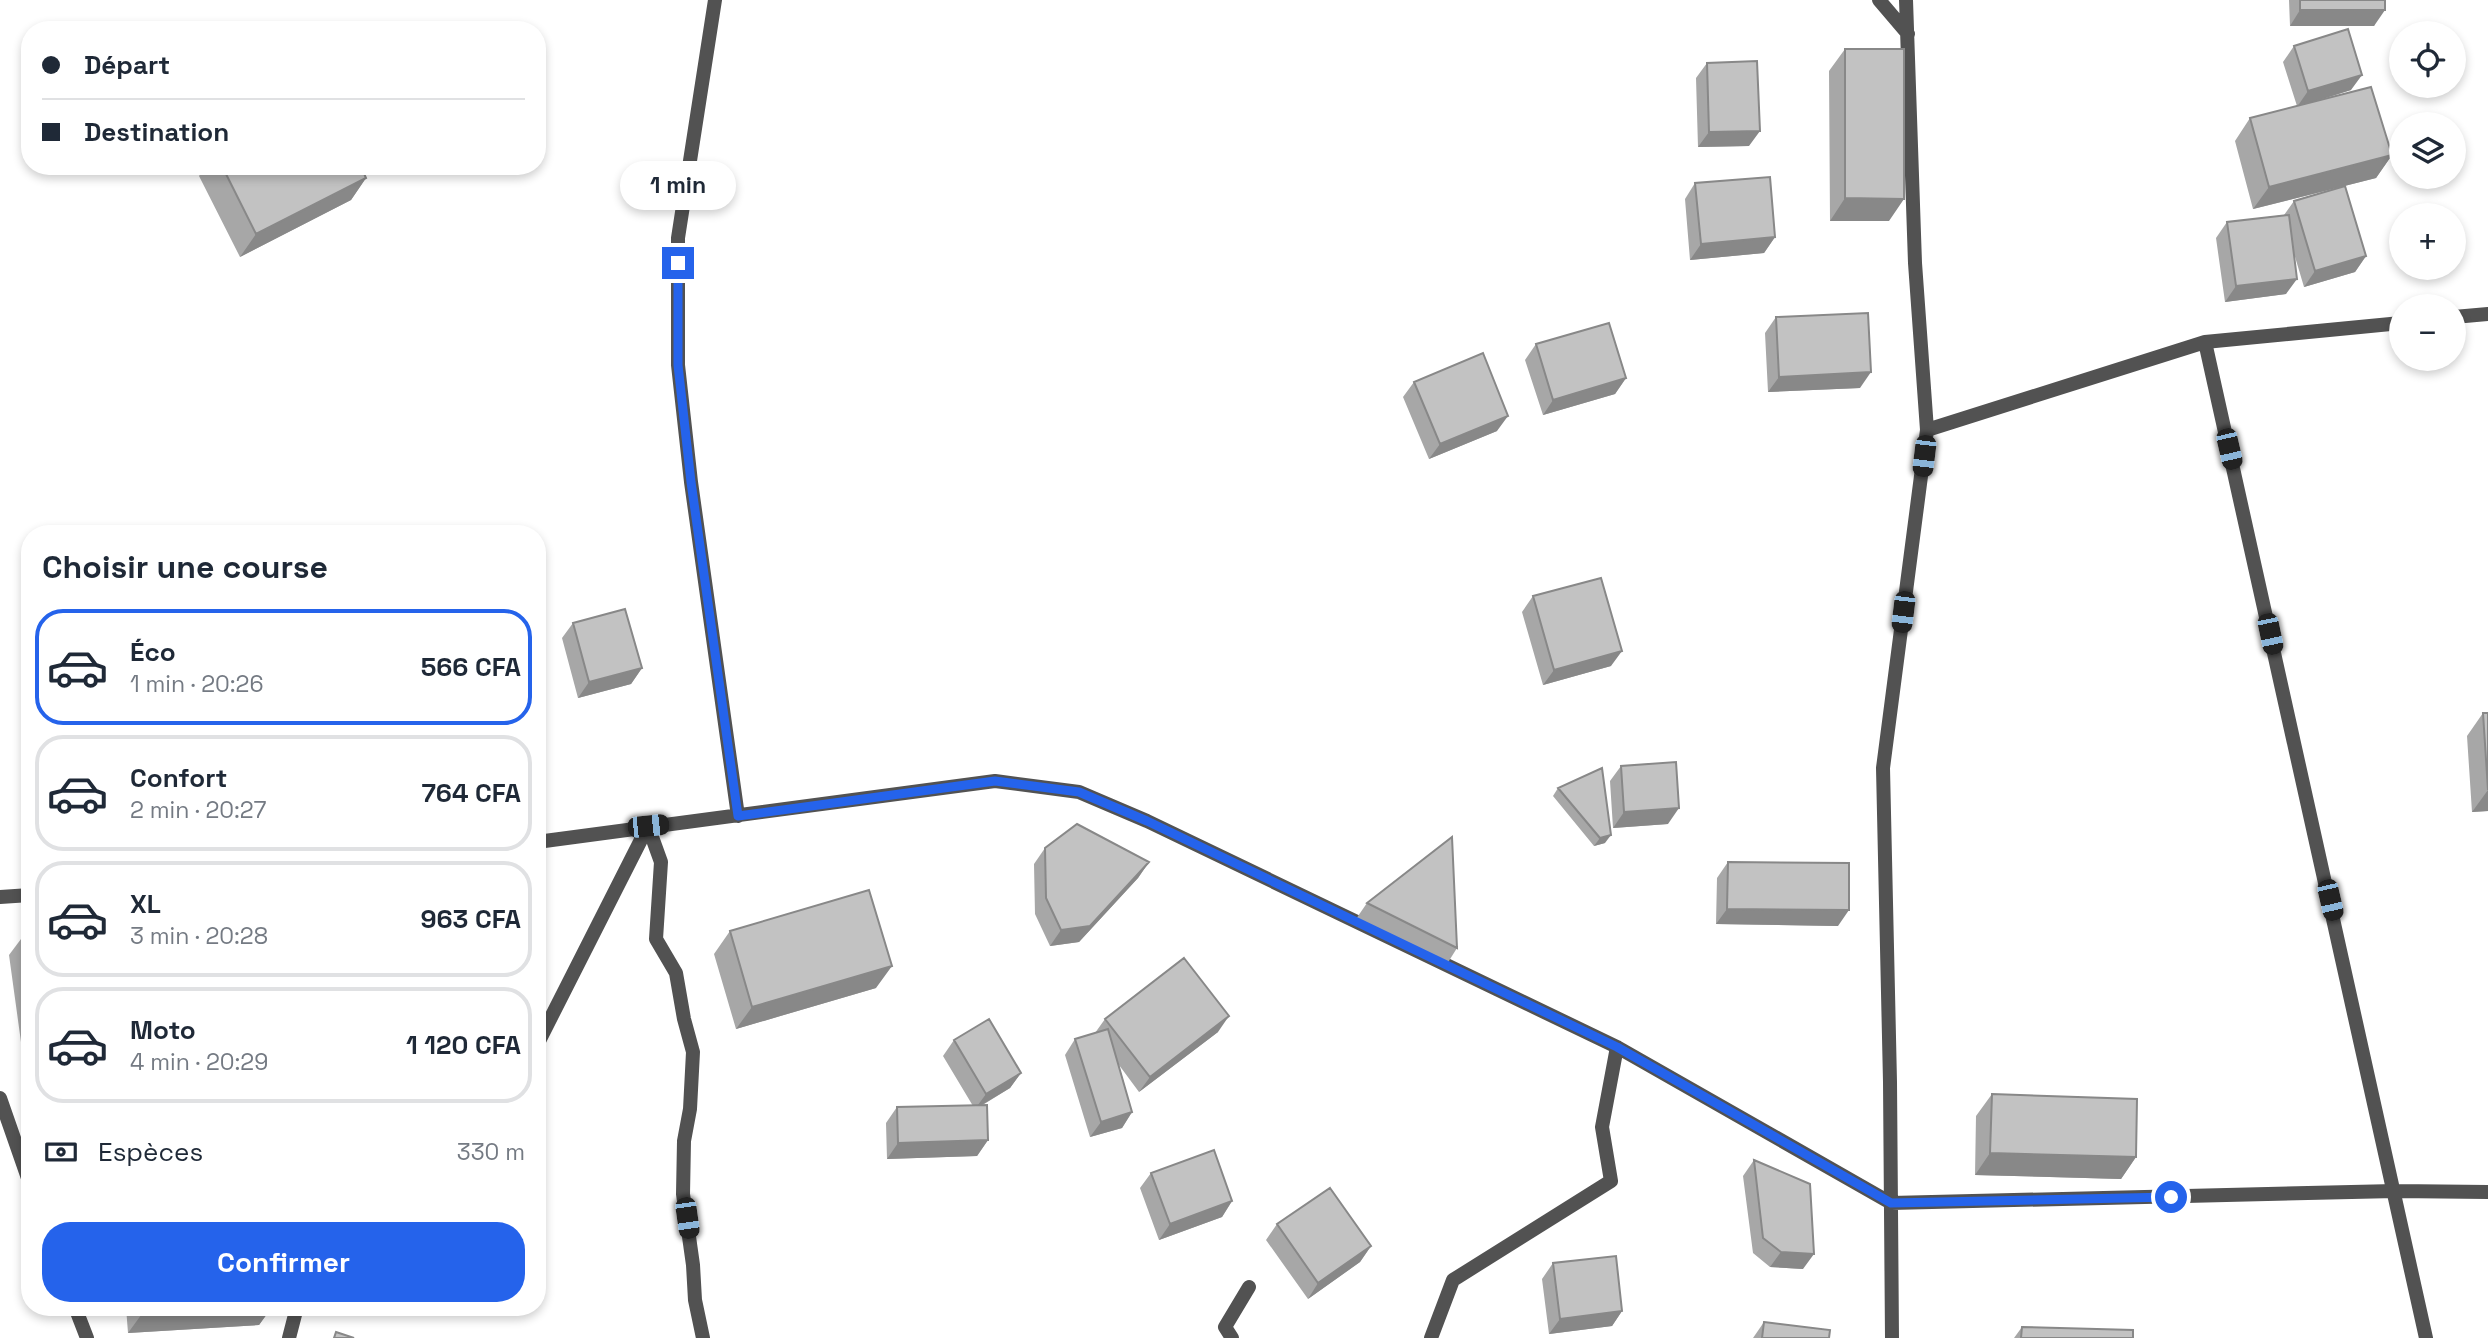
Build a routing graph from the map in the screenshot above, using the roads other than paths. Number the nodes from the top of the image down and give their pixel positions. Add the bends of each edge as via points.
1 (715, 0) edge
2 (1879, 0) edge
3 (1906, 0) edge
4 (1908, 34) junction
5 (2488, 314) edge
6 (2466, 316) edge
7 (2389, 324) edge
8 (2205, 342) junction
9 (1927, 430) junction
10 (738, 816) junction
11 (648, 826) junction
12 (546, 841) edge
13 (21, 896) edge
14 (0, 897) edge
15 (546, 1027) edge
16 (1617, 1047) junction
17 (0, 1098) edge
18 (21, 1156) edge
19 (2395, 1191) junction
20 (2488, 1192) edge
21 (1891, 1203) junction
22 (1249, 1287) dead end
23 (78, 1316) edge
24 (295, 1316) edge
25 (87, 1338) edge
26 (289, 1338) edge
27 (703, 1338) edge
28 (1232, 1338) edge
29 (1431, 1338) edge
30 (1892, 1338) edge
31 (2427, 1338) edge

1 - 10 street via 678,238 678,365
2 - 4 street
3 - 4 street
4 - 9 street via 1915,263
5 - 6 street
7 - 8 street
8 - 9 street
8 - 19 street
9 - 21 street via 1883,768
10 - 11 street
10 - 16 street via 995,781 1079,792
11 - 12 street
11 - 15 street
11 - 27 street via 661,862 656,939 676,973 693,1052 683,1194
13 - 14 street
16 - 21 street
16 - 29 street via 1602,1127 1611,1181 1453,1280
17 - 18 street
19 - 20 street
19 - 21 street
19 - 31 street
21 - 30 street
22 - 28 street via 1225,1327
23 - 25 street
24 - 26 street

